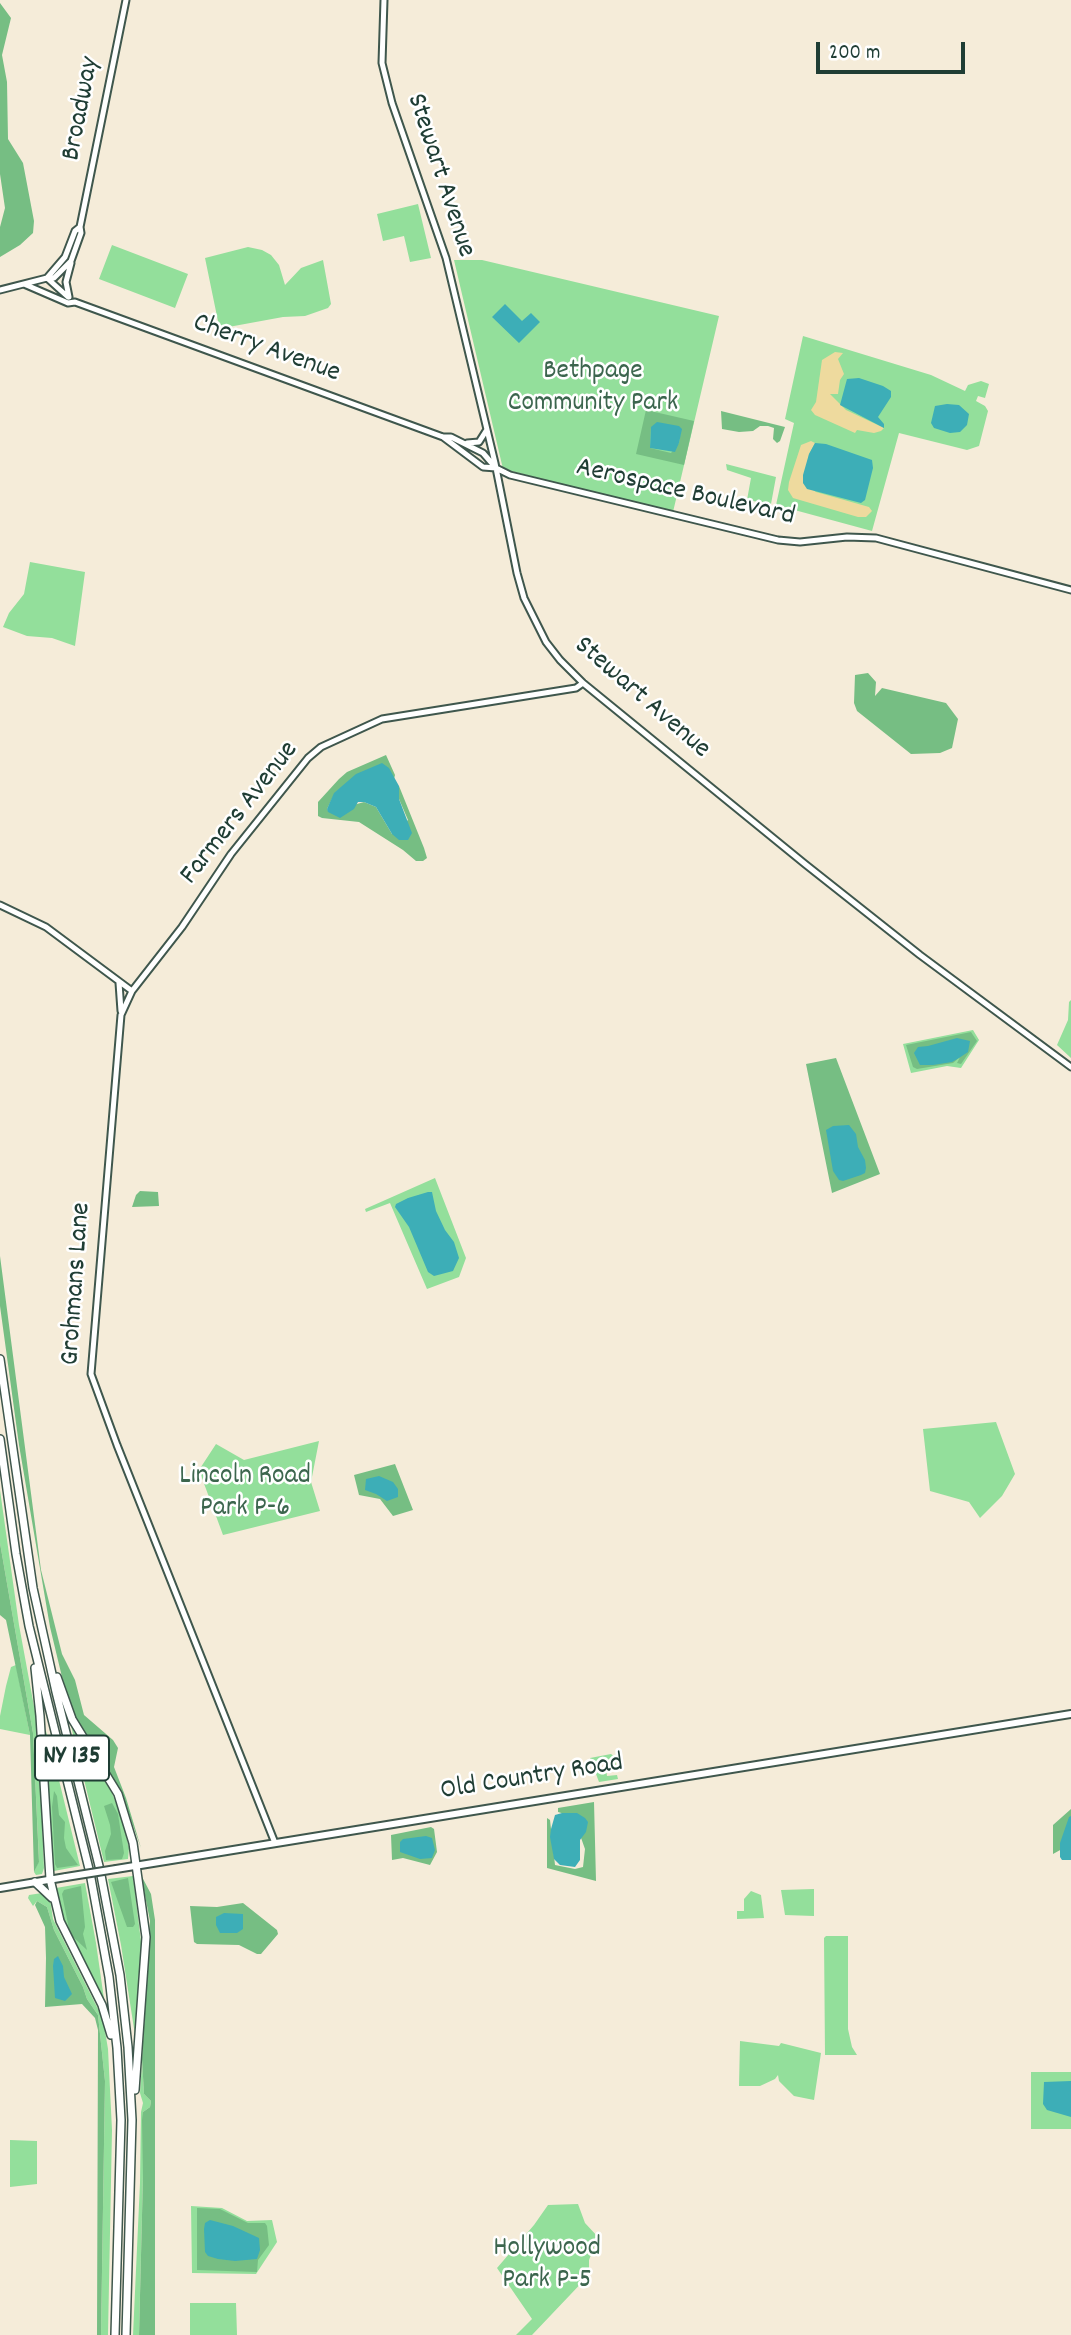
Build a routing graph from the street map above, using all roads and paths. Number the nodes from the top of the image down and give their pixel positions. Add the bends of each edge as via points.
1 (127, 0) edge
2 (384, 0) edge
3 (79, 227) junction
4 (71, 261) junction
5 (47, 278) junction
6 (24, 284) junction
7 (0, 290) edge
8 (49, 294) junction
9 (72, 300) junction
10 (487, 428) junction
11 (443, 437) junction
12 (464, 443) junction
13 (496, 468) junction
14 (1071, 590) edge
15 (583, 682) junction
16 (0, 905) edge
17 (118, 980) junction
18 (132, 991) junction
19 (121, 1015) junction
20 (1071, 1066) edge
21 (0, 1359) edge
22 (0, 1439) edge
23 (40, 1623) junction
24 (29, 1626) junction
25 (1071, 1714) edge
26 (275, 1843) junction
27 (136, 1866) junction
28 (50, 1880) junction
29 (35, 1882) junction
30 (0, 1888) edge
31 (56, 1908) junction
32 (119, 2084) junction
33 (132, 2157) junction
34 (115, 2335) edge
35 (126, 2335) edge

1 - 3 main road, Broadway
2 - 10 main road, Stewart Avenue via 382,63 391,103 435,220
3 - 4 main road, Broadway
3 - 5 main road, Broadway via 65,257
4 - 5 main road via 54,278
4 - 9 main road, Broadway via 66,282
5 - 6 main road
5 - 8 main road
5 - 9 main road, Cherry Avenue
6 - 7 main road
6 - 8 main road, Cherry Avenue
8 - 9 main road, Cherry Avenue via 68,303
9 - 11 main road, Cherry Avenue
10 - 12 main road via 479,442
10 - 13 main road, Stewart Avenue
11 - 12 main road, Cherry Avenue
11 - 13 main road, Cherry Avenue via 483,467
12 - 13 main road, Cherry Avenue via 483,453
13 - 14 main road, Aerospace Boulevard via 778,540 876,538
13 - 15 main road, Stewart Avenue via 524,597 547,642
15 - 18 main road, Farmers Avenue via 576,688 382,719 321,747 231,854
15 - 20 main road, Stewart Avenue via 920,955
16 - 17 main road via 46,927
17 - 18 main road
17 - 19 main road
18 - 19 main road, Grohmans Lane
19 - 26 main road, Grohmans Lane via 90,1374
21 - 23 highway, NY 135
22 - 24 highway, NY 135
23 - 27 highway via 65,1706 118,1794
23 - 33 highway, NY 135 via 116,1951 128,2047
24 - 28 highway via 40,1716
24 - 32 highway, NY 135 via 97,1906
25 - 26 main road, Old Country Road
26 - 27 main road, Old Country Road
27 - 28 main road, Old Country Road, bridge
27 - 33 highway via 146,1952
28 - 29 main road, Old Country Road
28 - 31 highway
29 - 30 main road, Old Country Road
29 - 31 highway via 52,1897
31 - 32 highway via 107,2017
32 - 34 highway, NY 135
33 - 35 highway, NY 135

